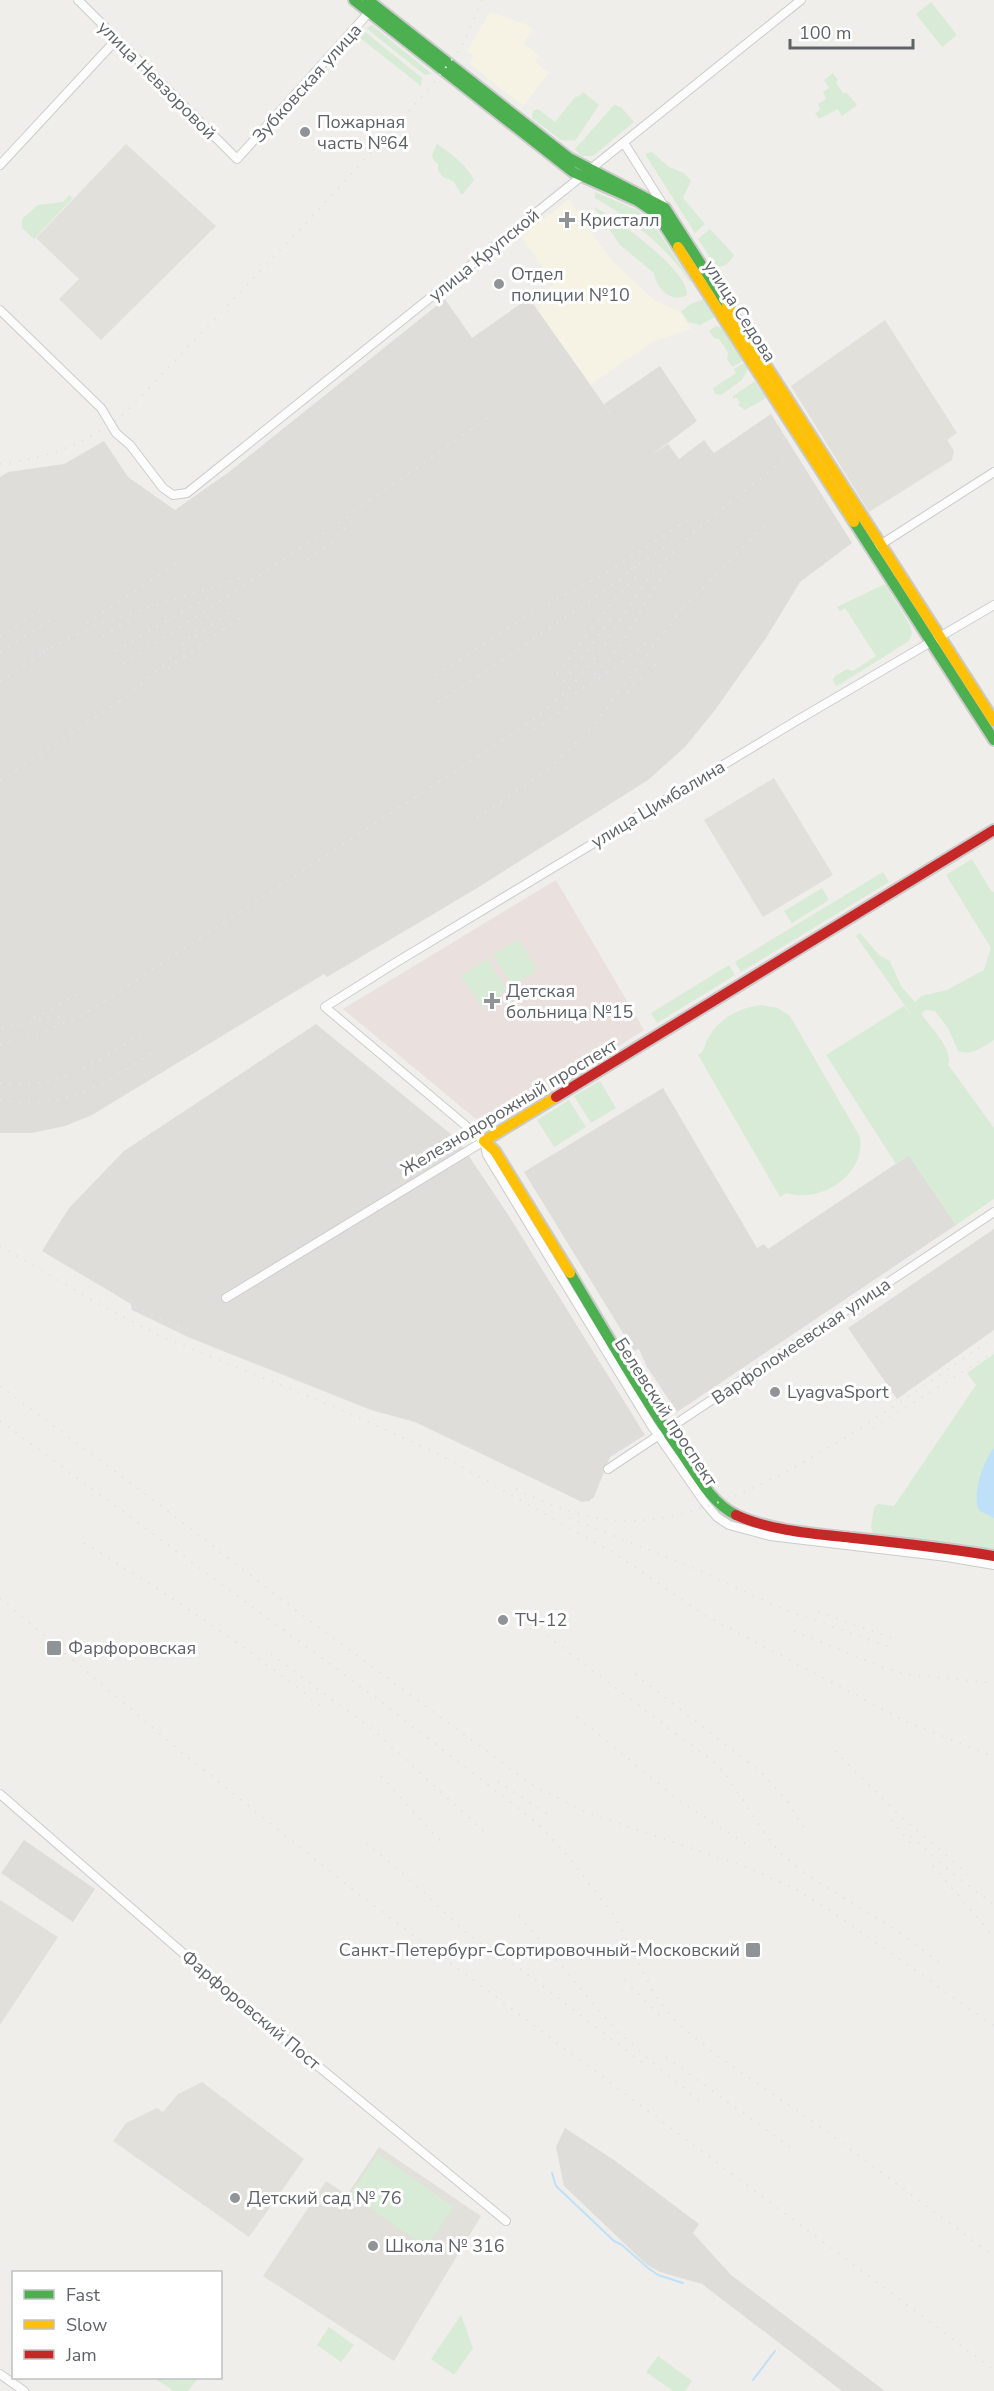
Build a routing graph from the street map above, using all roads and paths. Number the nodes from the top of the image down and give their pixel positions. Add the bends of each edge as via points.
1 (78, 0) edge
2 (354, 0) edge
3 (801, 0) edge
4 (371, 6) edge
5 (117, 39) junction
6 (624, 143) junction
7 (237, 159) joint
8 (0, 165) edge
9 (586, 174) junction
10 (665, 208) junction
11 (0, 310) edge
12 (994, 472) edge
13 (877, 547) junction
14 (994, 605) edge
15 (936, 640) junction
16 (994, 721) edge
17 (994, 740) edge
18 (994, 830) edge
19 (325, 1008) joint
20 (484, 1141) junction
21 (994, 1212) edge
22 (226, 1299) dead end
23 (662, 1434) junction
24 (608, 1469) dead end
25 (994, 1556) edge
26 (994, 1565) edge
27 (0, 1794) edge
28 (506, 2221) dead end
29 (0, 2374) edge
30 (24, 2391) edge

1 - 5 street, улица Невзоровой
2 - 4 main road, улица Седова
3 - 6 street, улица Крупской
4 - 7 street, Зубковская улица
4 - 9 main road, улица Седова
5 - 7 street, улица Невзоровой
5 - 8 street
6 - 9 street, улица Крупской
6 - 10 street, улица Седова
9 - 10 main road, улица Седова
9 - 11 street, улица Крупской via 194,489 180,495 163,488 116,433 101,408
9 - 13 main road, улица Седова via 638,201 662,219
10 - 13 main road, улица Седова
12 - 13 street
13 - 15 main road, улица Седова
14 - 15 street, улица Цимбалина
15 - 16 main road, улица Седова
15 - 17 main road, улица Седова
15 - 19 street, улица Цимбалина via 505,896
18 - 20 main road, Железнодорожный проспект
19 - 20 street, Белевский проспект
20 - 22 street, Железнодорожный проспект
20 - 23 main road, Белевский проспект via 495,1151
21 - 23 street, Варфоломеевская улица
23 - 24 street, Варфоломеевская улица
23 - 25 main road, Белевский проспект via 717,1502 746,1520 806,1533
23 - 26 street, Белевский проспект via 717,1517 742,1530 782,1539
27 - 28 street, Фарфоровский Пост via 222,1987
29 - 30 street

